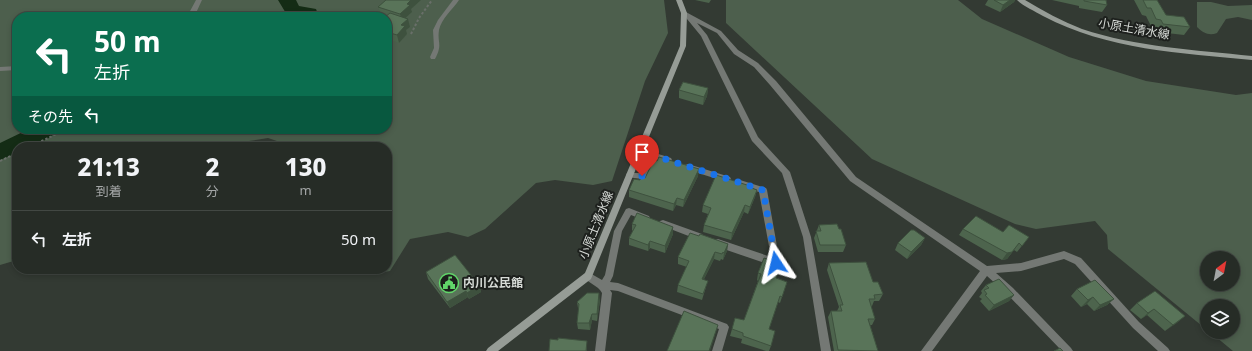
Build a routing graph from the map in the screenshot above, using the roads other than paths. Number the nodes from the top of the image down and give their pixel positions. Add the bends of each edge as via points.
1 (199, 0) edge
2 (456, 0) edge
3 (679, 0) edge
4 (1020, 0) edge
5 (193, 12) edge
6 (684, 13) junction
7 (433, 57) dead end
8 (1252, 58) edge
9 (12, 68) edge
10 (0, 69) edge
11 (630, 175) junction
12 (986, 270) junction
13 (588, 276) junction
14 (603, 285) junction
15 (491, 351) edge
16 (600, 351) edge
17 (717, 351) edge
18 (826, 351) edge
19 (926, 351) edge
20 (1068, 351) edge
21 (1165, 351) edge

1 - 5 street
2 - 7 street via 436,30 437,48
3 - 6 main road, 小原土清水線
4 - 8 main road, 小原土清水線 via 1053,19 1110,39
6 - 11 main road, 小原土清水線 via 682,46
6 - 12 street via 719,32 736,52 756,65 853,179
6 - 18 street via 704,35 755,139 786,172 807,237
9 - 10 street
11 - 13 main road, 小原土清水線
11 - 14 street via 642,176 652,155 763,190 776,263 629,211 618,231 609,276
12 - 19 street
12 - 20 street
12 - 21 street via 1020,267 1064,254 1078,261 1136,325
13 - 14 street
13 - 15 main road, 小原土清水線
14 - 16 street via 607,293
14 - 17 street via 618,287 724,327

